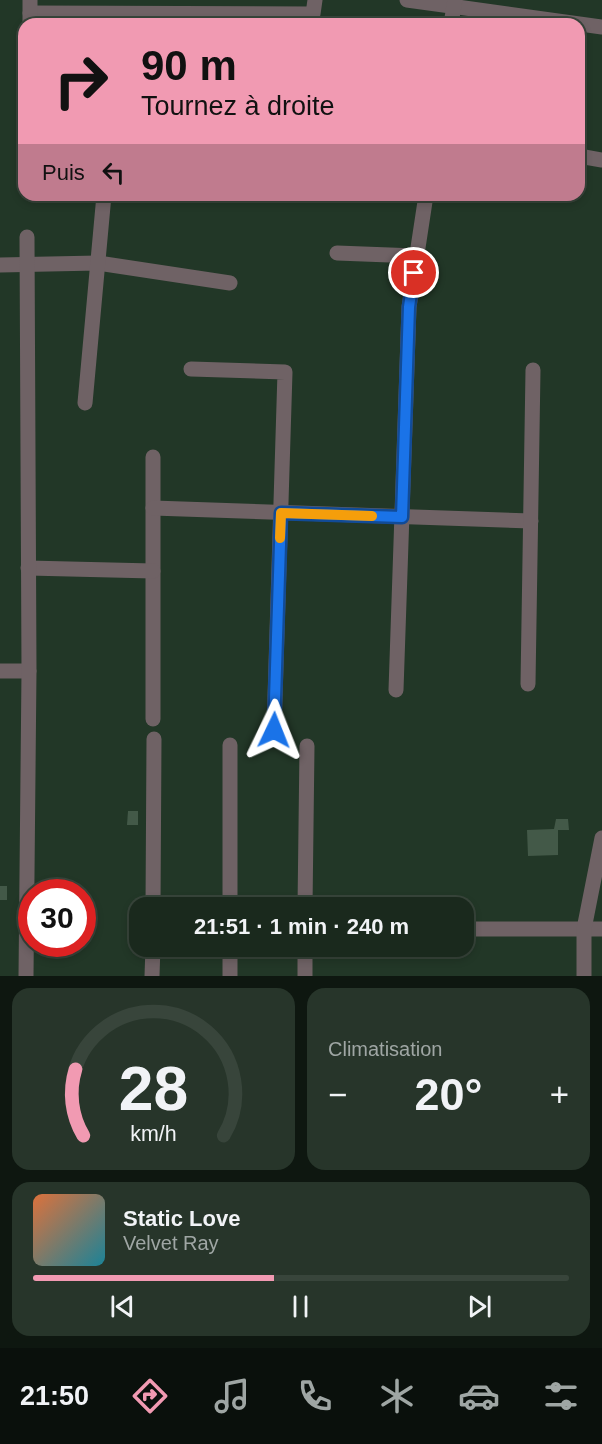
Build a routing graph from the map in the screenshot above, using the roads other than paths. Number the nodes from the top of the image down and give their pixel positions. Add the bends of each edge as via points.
1 (315, 0) edge
2 (407, 0) edge
3 (454, 3) edge
4 (30, 12) edge
5 (452, 18) edge
6 (546, 18) edge
7 (585, 24) edge
8 (602, 27) edge
9 (585, 157) edge
10 (602, 160) edge
11 (103, 201) edge
12 (425, 201) edge
13 (27, 237) dead end
14 (337, 253) dead end
15 (416, 256) junction
16 (98, 263) junction
17 (27, 264) junction
18 (0, 265) edge
19 (230, 283) dead end
20 (191, 369) dead end
21 (533, 370) dead end
22 (85, 403) dead end
23 (153, 457) dead end
24 (153, 508) junction
25 (281, 513) junction
26 (402, 517) junction
27 (531, 521) junction
28 (28, 568) junction
29 (153, 572) junction
30 (0, 671) edge
31 (29, 671) junction
32 (528, 684) dead end
33 (396, 690) dead end
34 (153, 719) dead end
35 (274, 730) dead end
36 (154, 739) dead end
37 (230, 745) dead end
38 (307, 746) dead end
39 (602, 838) edge
40 (153, 897) edge
41 (230, 897) edge
42 (305, 897) edge
43 (474, 929) edge
44 (584, 929) junction
45 (602, 929) edge
46 (153, 957) edge
47 (230, 957) edge
48 (305, 957) edge
49 (26, 976) edge
50 (152, 976) edge
51 (230, 976) edge
52 (305, 976) edge
53 (584, 976) edge

1 - 4 street via 313,14
2 - 3 street
3 - 5 street
3 - 6 street
7 - 8 street
9 - 10 street
11 - 16 street
12 - 15 street
13 - 17 street
14 - 15 street
15 - 26 street via 409,307
16 - 17 street
16 - 19 street
16 - 22 street
17 - 18 street
17 - 28 street
20 - 25 street via 285,372
21 - 27 street
23 - 24 street
24 - 25 street
24 - 29 street
25 - 26 street
25 - 35 street
26 - 27 street
26 - 33 street
27 - 32 street
28 - 29 street
28 - 31 street
29 - 34 street
30 - 31 street
31 - 49 street
36 - 40 street
37 - 41 street
38 - 42 street
39 - 44 street
43 - 44 street
44 - 45 street
44 - 53 street
46 - 50 street
47 - 51 street
48 - 52 street

